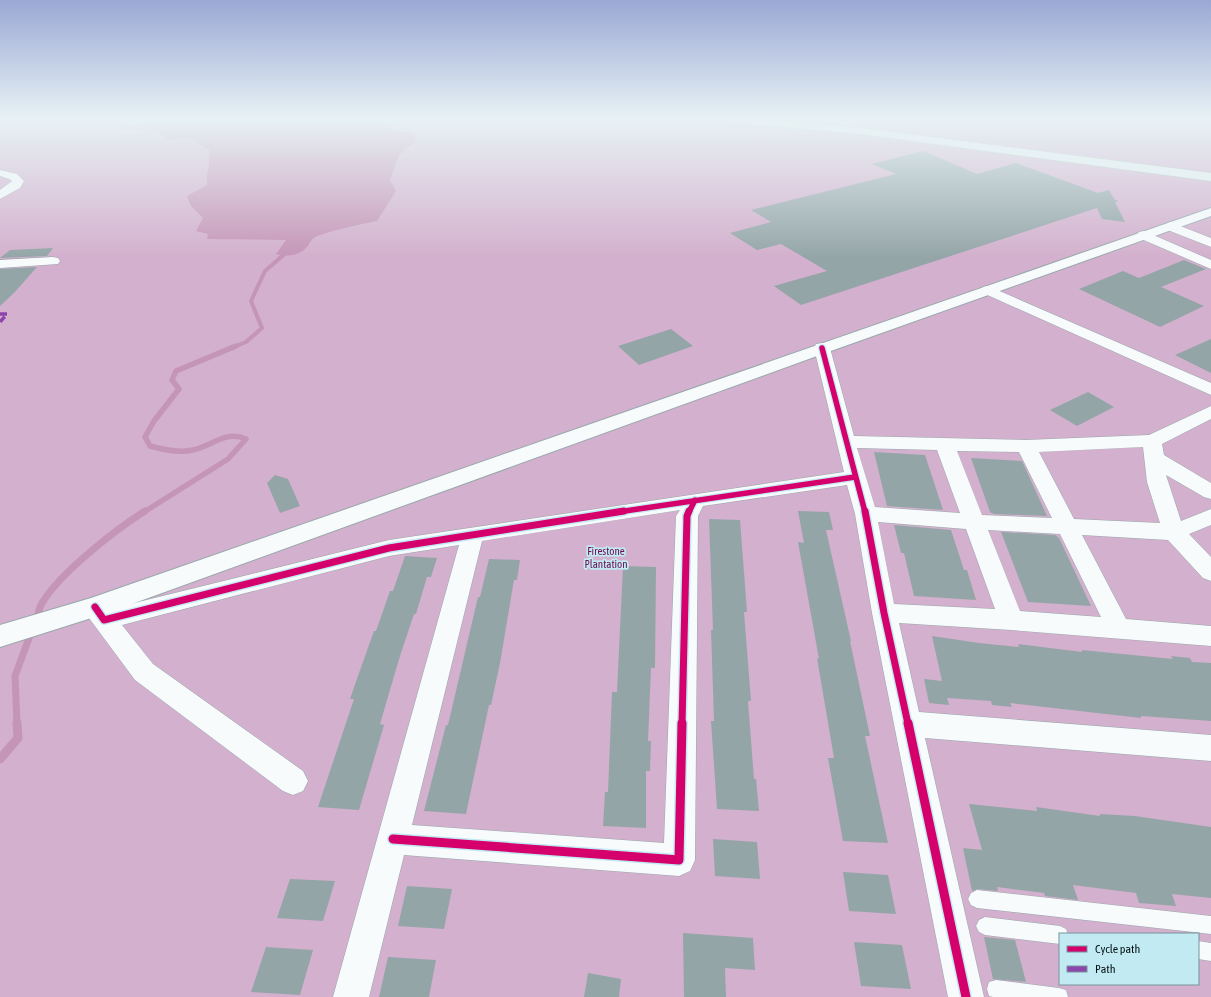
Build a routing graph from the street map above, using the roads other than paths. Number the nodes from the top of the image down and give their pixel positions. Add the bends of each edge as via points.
1 (1125, 166) edge
2 (0, 173) edge
3 (1211, 177) edge
4 (0, 195) edge
5 (1211, 212) edge
6 (1170, 226) junction
7 (1144, 235) junction
8 (1211, 243) edge
9 (53, 261) dead end
10 (0, 264) edge
11 (1211, 265) edge
12 (988, 290) junction
13 (822, 348) junction
14 (1211, 390) edge
15 (1208, 417) edge
16 (847, 442) junction
17 (945, 445) junction
18 (1026, 446) junction
19 (1154, 450) junction
20 (855, 477) junction
21 (1211, 492) edge
22 (695, 500) junction
23 (866, 514) junction
24 (1211, 517) edge
25 (974, 522) junction
26 (1066, 527) junction
27 (1174, 532) junction
28 (473, 535) junction
29 (1211, 572) edge
30 (95, 613) junction
31 (884, 613) junction
32 (1011, 620) junction
33 (1119, 629) junction
34 (0, 636) edge
35 (1211, 636) edge
36 (909, 724) junction
37 (1211, 748) edge
38 (293, 781) dead end
39 (392, 840) junction
40 (977, 899) dead end
41 (1211, 925) edge
42 (984, 926) dead end
43 (1059, 935) edge
44 (1199, 950) edge
45 (1211, 952) edge
46 (996, 989) dead end
47 (351, 997) edge
48 (966, 997) edge
49 (1059, 997) edge

1 - 3 main road
2 - 4 street via 13,176 18,181
5 - 6 main road
6 - 7 main road
6 - 8 street
7 - 11 street
7 - 12 main road
9 - 10 street
12 - 13 main road
12 - 14 street
13 - 16 street
13 - 30 main road
15 - 19 street
16 - 17 street
16 - 20 street
17 - 18 street
17 - 25 street
18 - 19 street
18 - 26 street
19 - 21 street
19 - 27 street via 1158,482
20 - 22 street
20 - 23 street
22 - 28 street
22 - 39 street via 687,516 679,860
23 - 25 street
23 - 31 street
24 - 27 street
25 - 26 street
25 - 32 street
26 - 27 street
26 - 33 street
27 - 29 street
28 - 30 street via 390,548
28 - 39 street
30 - 34 main road
30 - 38 street via 144,672
31 - 32 street
31 - 36 street
32 - 33 street
33 - 35 street
36 - 37 street
36 - 48 street
39 - 47 street
40 - 41 lane
42 - 43 lane
44 - 45 lane
46 - 49 lane

